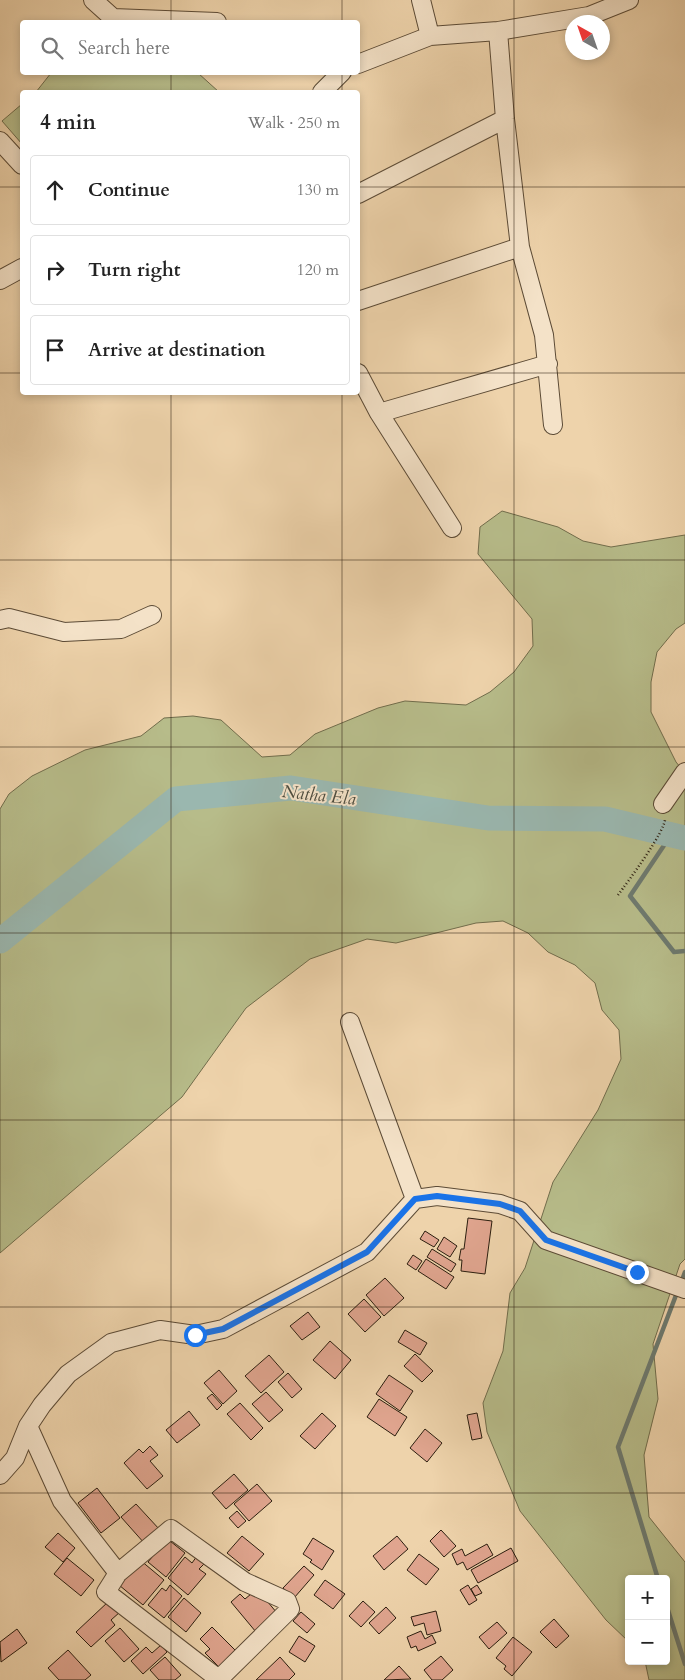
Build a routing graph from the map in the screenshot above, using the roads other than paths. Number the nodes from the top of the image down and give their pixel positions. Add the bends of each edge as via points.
1 (93, 0) edge
2 (421, 0) edge
3 (629, 0) edge
4 (165, 20) edge
5 (498, 31) junction
6 (430, 36) junction
7 (360, 63) edge
8 (339, 75) edge
9 (324, 90) edge
10 (505, 119) junction
11 (0, 140) edge
12 (20, 162) edge
13 (360, 193) edge
14 (520, 247) junction
15 (20, 269) edge
16 (0, 280) edge
17 (360, 300) edge
18 (548, 364) junction
19 (360, 377) edge
20 (379, 413) junction
21 (553, 425) dead end
22 (452, 528) dead end
23 (152, 615) dead end
24 (0, 620) edge
25 (685, 772) edge
26 (663, 804) dead end
27 (350, 1022) dead end
28 (415, 1199) junction
29 (685, 1289) edge
30 (28, 1426) junction
31 (0, 1475) edge
32 (118, 1573) junction
33 (220, 1680) edge

1 - 4 street via 113,18
2 - 6 street
3 - 5 street via 590,16
5 - 6 street
5 - 10 street
6 - 7 street
8 - 9 street
10 - 13 street
10 - 14 street
11 - 12 street
14 - 17 street
14 - 18 street via 544,335
15 - 16 street
18 - 20 street
18 - 21 street
19 - 20 street
20 - 22 street
23 - 24 street via 121,629 64,632 9,618
25 - 26 street
27 - 28 street
28 - 29 street via 437,1196 500,1204 520,1211 546,1240
28 - 30 street via 367,1252 223,1329 195,1335 160,1330 111,1344 68,1374
30 - 31 street via 15,1458
30 - 32 street via 62,1501
32 - 33 street via 106,1592
32 - 33 street via 171,1529 245,1582 287,1601 290,1609

